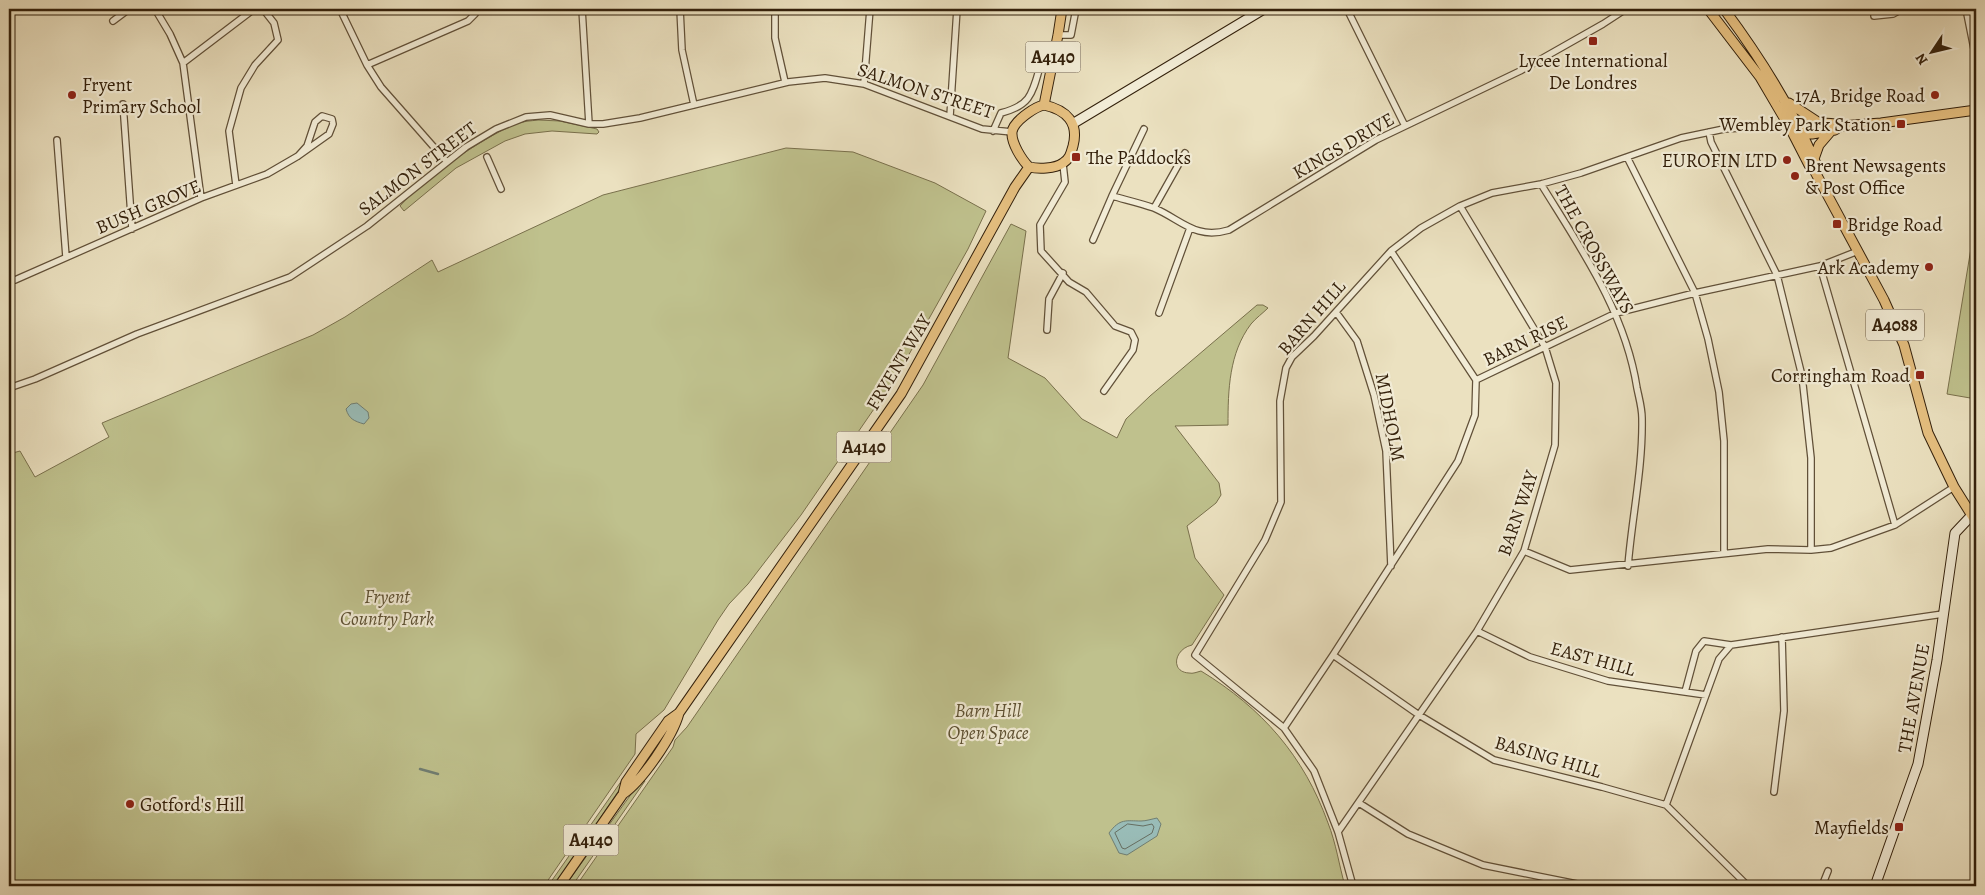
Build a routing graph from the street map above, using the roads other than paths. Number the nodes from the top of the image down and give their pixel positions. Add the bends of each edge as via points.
1 (129, 9) edge
2 (155, 9) edge
3 (258, 9) edge
4 (263, 9) edge
5 (340, 9) edge
6 (477, 9) edge
7 (582, 9) edge
8 (680, 9) edge
9 (775, 9) edge
10 (870, 9) edge
11 (958, 9) edge
12 (1062, 9) edge
13 (1076, 9) edge
14 (1264, 9) edge
15 (1347, 9) edge
16 (1626, 9) edge
17 (1708, 9) edge
18 (1724, 9) edge
19 (1902, 9) edge
20 (1966, 9) edge
21 (1874, 16) dead end
22 (113, 21) dead end
23 (1058, 35) junction
24 (1976, 59) edge
25 (183, 63) junction
26 (367, 65) junction
27 (1050, 69) junction
28 (785, 82) junction
29 (864, 84) junction
30 (1783, 98) junction
31 (123, 104) dead end
32 (694, 105) junction
33 (1044, 105) junction
34 (1976, 110) edge
35 (950, 116) junction
36 (1074, 123) junction
37 (589, 124) junction
38 (1821, 124) junction
39 (1405, 126) junction
40 (1841, 126) junction
41 (1790, 128) junction
42 (1144, 129) dead end
43 (1801, 130) junction
44 (993, 131) junction
45 (1831, 131) junction
46 (1012, 132) junction
47 (1709, 132) junction
48 (57, 140) dead end
49 (1185, 153) dead end
50 (298, 156) junction
51 (487, 157) dead end
52 (1627, 157) junction
53 (1814, 159) junction
54 (447, 162) junction
55 (1062, 164) junction
56 (1029, 168) junction
57 (1814, 170) junction
58 (1541, 184) junction
59 (236, 185) junction
60 (501, 189) dead end
61 (1112, 196) junction
62 (201, 198) junction
63 (1460, 206) junction
64 (1154, 208) junction
65 (1190, 228) junction
66 (132, 229) junction
67 (1094, 240) dead end
68 (1391, 251) junction
69 (1858, 251) junction
70 (66, 257) junction
71 (1820, 266) junction
72 (1063, 273) junction
73 (1777, 275) junction
74 (9, 280) edge
75 (1695, 294) junction
76 (1336, 312) junction
77 (1159, 313) dead end
78 (1616, 313) junction
79 (1047, 330) dead end
80 (1545, 347) junction
81 (1476, 380) junction
82 (9, 388) edge
83 (1104, 391) dead end
84 (1954, 487) junction
85 (1974, 519) edge
86 (1895, 525) junction
87 (1811, 550) junction
88 (1524, 551) junction
89 (1724, 553) junction
90 (1391, 566) junction
91 (1628, 566) junction
92 (1943, 614) junction
93 (1477, 631) junction
94 (1782, 637) junction
95 (1731, 645) junction
96 (1334, 655) junction
97 (1685, 692) junction
98 (1706, 695) junction
99 (1419, 716) junction
100 (1284, 728) junction
101 (1774, 792) dead end
102 (1359, 803) junction
103 (1666, 805) junction
104 (1338, 832) junction
105 (1828, 871) dead end
106 (559, 886) edge
107 (1352, 886) edge
108 (1587, 886) edge
109 (1748, 886) edge
110 (1822, 886) edge
111 (1875, 886) edge

1 - 22 street
2 - 25 street
3 - 25 street
4 - 59 street via 274,23 278,40 255,65 241,88 229,131
5 - 26 street
6 - 26 street via 468,21
7 - 37 street
8 - 32 street via 682,50
9 - 28 street via 775,38
10 - 29 street
11 - 35 street
12 - 23 main road, A4140
13 - 23 street via 1071,35
14 - 36 street
15 - 39 street
16 - 39 street, KINGS DRIVE via 1544,58
17 - 41 main road via 1760,77
18 - 30 main road, A4088
19 - 21 street via 1893,14
20 - 24 street
23 - 27 main road, A4140
25 - 62 street
26 - 54 street via 381,87
27 - 33 main road, A4140
27 - 44 street via 1042,67 1038,70 1031,97 1013,110 1001,113
28 - 29 street, SALMON STREET via 825,78
28 - 32 street, SALMON STREET
29 - 35 street, SALMON STREET
30 - 38 main road
30 - 43 main road, A4088
31 - 66 street
32 - 37 street, SALMON STREET via 640,118
33 - 36 main road
33 - 46 main road via 1035,106 1017,122
34 - 40 main road
35 - 44 street, SALMON STREET
36 - 55 main road via 1076,134 1071,156
37 - 54 street, SALMON STREET via 550,116 526,117 496,129
38 - 40 main road
38 - 43 main road via 1804,126
39 - 65 street, KINGS DRIVE via 1376,140 1229,230 1214,234
40 - 45 main road
41 - 43 street, BARN HILL
41 - 47 street, BARN HILL via 1776,126
41 - 57 main road
42 - 61 street
43 - 45 main road via 1807,134
43 - 53 main road, A4088
44 - 46 street, SALMON STREET
45 - 53 main road via 1818,145
46 - 56 main road via 1013,140
47 - 52 street, BARN HILL
47 - 73 street
48 - 70 street
49 - 64 street
50 - 50 street, BUSH GROVE via 329,134 332,119 322,116 315,122 307,146
50 - 59 street, BUSH GROVE via 267,174
51 - 60 street
52 - 58 street, BARN HILL
52 - 75 street
53 - 57 main road, A4088
54 - 82 street, SALMON STREET via 367,226 290,277 137,334
55 - 56 main road
55 - 72 street via 1065,182 1040,225 1041,251
56 - 106 main road, FRYENT WAY / A4140 via 1010,196 901,394 679,713 663,728 626,782 623,794
57 - 69 main road, A4088
58 - 63 street, BARN HILL via 1492,193
58 - 78 street, THE CROSSWAYS via 1579,243
59 - 62 street, BUSH GROVE
61 - 64 street, KINGS DRIVE
61 - 67 street
62 - 66 street, BUSH GROVE
63 - 68 street, BARN HILL via 1421,228
63 - 80 street, BARN WAY
64 - 65 street, KINGS DRIVE
65 - 77 street
66 - 70 street, BUSH GROVE
68 - 76 street, BARN HILL
68 - 81 street
69 - 71 street, BARN RISE
69 - 84 main road, A4088 via 1904,345 1928,433
70 - 74 street, BUSH GROVE
71 - 73 street, BARN RISE
71 - 86 street
72 - 79 street via 1050,299
72 - 83 street via 1069,282 1086,292 1116,326 1131,332 1135,340 1133,350
73 - 75 street, BARN RISE
73 - 87 street via 1802,376 1811,458
75 - 78 street, BARN RISE
75 - 89 street via 1719,392 1724,441
76 - 90 street, MIDHOLM via 1357,341 1374,395 1386,451
76 - 100 street, BARN HILL via 1292,357 1286,368 1280,401 1280,502 1265,540 1195,655
78 - 80 street, BARN RISE
78 - 91 street, THE CROSSWAYS via 1634,364 1642,417
80 - 81 street, BARN RISE
80 - 88 street, BARN WAY via 1556,382 1555,445
81 - 90 street, BARN RISE via 1475,415 1458,461
84 - 85 main road, A4088
84 - 86 street
85 - 92 street, THE AVENUE via 1956,533
86 - 87 street via 1831,548
87 - 89 street
88 - 91 street via 1570,570
88 - 93 street, BARN WAY
89 - 91 street
90 - 96 street, BARN RISE
92 - 94 street
92 - 111 street, THE AVENUE via 1918,764
93 - 97 street, EAST HILL via 1530,657 1608,681
93 - 99 street, BARN WAY
94 - 95 street
94 - 101 street via 1784,711
95 - 97 street via 1704,642 1696,651
95 - 98 street via 1719,659
96 - 99 street, BASING HILL
96 - 100 street, BARN RISE
97 - 98 street, EAST HILL
98 - 103 street
99 - 102 street, BARN WAY
99 - 103 street, BASING HILL via 1494,760
100 - 104 street, BARN HILL via 1314,771
102 - 104 street, BARN WAY
102 - 108 street via 1408,834 1483,865
103 - 109 street, BASING HILL
104 - 107 street, BARN HILL
105 - 110 street

